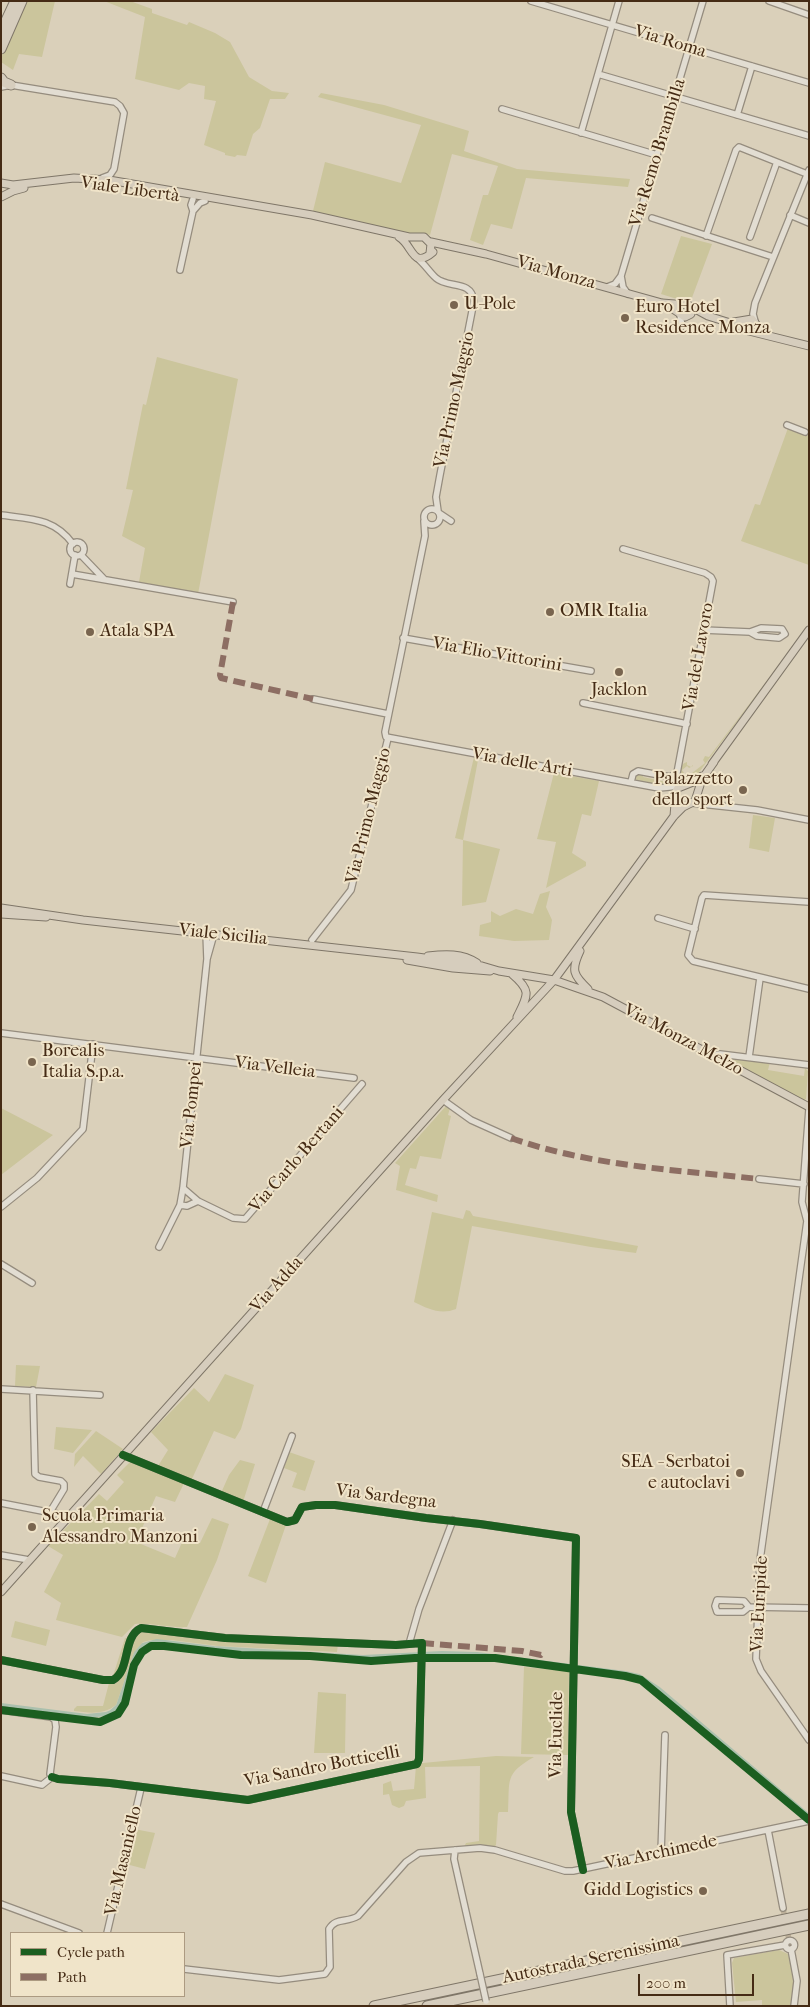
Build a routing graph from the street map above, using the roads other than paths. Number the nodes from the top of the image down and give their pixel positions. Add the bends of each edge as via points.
1 (15, 1) edge
2 (22, 1) edge
3 (531, 1) edge
4 (619, 1) edge
5 (702, 1) edge
6 (769, 1) edge
7 (776, 2) edge
8 (809, 16) edge
9 (612, 24) junction
10 (1, 30) edge
11 (689, 48) junction
12 (1, 49) edge
13 (752, 66) junction
14 (598, 74) junction
15 (1, 78) edge
16 (809, 83) edge
17 (11, 85) junction
18 (1, 87) edge
19 (674, 97) junction
20 (502, 110) dead end
21 (737, 115) junction
22 (580, 133) junction
23 (809, 136) edge
24 (657, 156) junction
25 (777, 162) junction
26 (114, 169) junction
27 (808, 172) edge
28 (101, 179) junction
29 (122, 182) junction
30 (1, 183) edge
31 (1, 197) edge
32 (193, 199) junction
33 (207, 199) junction
34 (193, 210) junction
35 (790, 215) junction
36 (652, 218) dead end
37 (809, 223) edge
38 (382, 230) junction
39 (706, 236) junction
40 (750, 237) dead end
41 (416, 238) junction
42 (431, 242) junction
43 (449, 246) junction
44 (410, 248) junction
45 (430, 254) junction
46 (417, 258) junction
47 (773, 258) junction
48 (180, 270) dead end
49 (431, 270) junction
50 (621, 276) junction
51 (605, 287) junction
52 (629, 294) junction
53 (662, 303) junction
54 (683, 305) junction
55 (691, 308) junction
56 (684, 315) junction
57 (708, 316) junction
58 (750, 324) junction
59 (809, 344) edge
60 (787, 425) dead end
61 (805, 432) dead end
62 (436, 497) junction
63 (428, 509) junction
64 (438, 512) junction
65 (1, 515) edge
66 (424, 521) junction
67 (436, 523) junction
68 (425, 536) junction
69 (74, 544) junction
70 (623, 549) dead end
71 (78, 555) junction
72 (88, 562) junction
73 (72, 574) junction
74 (80, 576) junction
75 (104, 579) junction
76 (70, 584) dead end
77 (234, 602) dead end
78 (703, 630) junction
79 (809, 630) edge
80 (750, 632) junction
81 (403, 638) junction
82 (591, 671) dead end
83 (314, 698) dead end
84 (583, 703) dead end
85 (388, 714) junction
86 (687, 724) junction
87 (387, 737) junction
88 (714, 762) junction
89 (631, 782) junction
90 (683, 785) junction
91 (659, 788) junction
92 (696, 794) junction
93 (675, 797) junction
94 (689, 804) junction
95 (710, 804) junction
96 (674, 816) junction
97 (809, 820) edge
98 (809, 902) edge
99 (1, 908) edge
100 (1, 914) edge
101 (658, 918) dead end
102 (71, 919) junction
103 (695, 929) junction
104 (206, 933) junction
105 (214, 934) junction
106 (312, 940) dead end
107 (585, 940) junction
108 (374, 953) junction
109 (453, 954) junction
110 (417, 957) junction
111 (207, 958) junction
112 (451, 964) junction
113 (482, 966) junction
114 (499, 971) junction
115 (510, 973) junction
116 (760, 978) junction
117 (554, 980) junction
118 (809, 989) edge
119 (590, 991) junction
120 (516, 1022) junction
121 (1, 1033) edge
122 (93, 1044) junction
123 (711, 1056) junction
124 (197, 1058) junction
125 (749, 1058) junction
126 (809, 1065) edge
127 (354, 1078) dead end
128 (362, 1084) dead end
129 (443, 1100) junction
130 (809, 1108) edge
131 (512, 1138) dead end
132 (807, 1175) edge
133 (759, 1178) dead end
134 (804, 1184) junction
135 (183, 1188) junction
136 (198, 1201) junction
137 (180, 1205) junction
138 (1, 1207) edge
139 (159, 1248) dead end
140 (1, 1264) edge
141 (32, 1284) dead end
142 (1, 1389) edge
143 (33, 1390) junction
144 (100, 1396) dead end
145 (292, 1436) dead end
146 (123, 1455) junction
147 (1, 1503) edge
148 (50, 1512) junction
149 (262, 1512) junction
150 (68, 1516) junction
151 (452, 1520) junction
152 (576, 1538) joint
153 (1, 1555) edge
154 (29, 1560) junction
155 (1, 1592) edge
156 (748, 1606) junction
157 (758, 1607) junction
158 (809, 1608) edge
159 (409, 1644) junction
160 (1, 1660) edge
161 (1, 1710) edge
162 (665, 1735) dead end
163 (809, 1740) edge
164 (1, 1776) edge
165 (52, 1777) junction
166 (141, 1788) junction
167 (809, 1821) edge
168 (768, 1830) junction
169 (455, 1850) junction
170 (661, 1853) junction
171 (583, 1870) junction
172 (1, 1904) edge
173 (783, 1908) tunnel mouth
174 (809, 1914) edge
175 (809, 1925) edge
176 (76, 1932) edge
177 (107, 1932) edge
178 (185, 1969) edge
179 (486, 2003) edge
180 (374, 2006) edge
181 (427, 2006) edge
182 (730, 2006) edge
183 (794, 2006) edge

1 - 10 highway
2 - 12 highway
3 - 9 street, Via Roma
4 - 9 street
5 - 11 street, Via Remo Brambilla
6 - 7 street
7 - 8 street
9 - 11 street, Via Roma
9 - 14 street
11 - 13 street, Via Roma
11 - 19 street, Via Remo Brambilla
13 - 16 street, Via Roma
13 - 21 street
14 - 19 street
14 - 22 street
15 - 17 highway
17 - 18 street
17 - 26 street via 115,102 120,106 124,113
19 - 21 street
19 - 24 street, Via Remo Brambilla
20 - 22 street
21 - 23 street
22 - 24 street
24 - 50 street, Via Remo Brambilla
25 - 27 street
25 - 39 street via 739,147 736,150
25 - 40 street
26 - 28 street
26 - 29 street
27 - 35 street
28 - 29 main road, Viale Libertà
28 - 30 main road, Viale Libertà
29 - 33 main road, Viale Libertà
31 - 32 main road, Viale Libertà via 13,190 46,184 91,181
32 - 33 main road, Viale Libertà
32 - 34 street
33 - 34 street
33 - 38 main road, Viale Libertà via 312,215
34 - 48 street
35 - 37 street
35 - 47 street
36 - 39 street
38 - 41 main road
38 - 44 main road via 401,238
39 - 47 street
41 - 42 main road via 424,236
41 - 44 main road
42 - 43 main road, Via Monza
42 - 45 main road
43 - 45 main road
43 - 51 main road, Via Monza
44 - 46 main road
45 - 46 main road
45 - 49 street
46 - 49 street, Via Primo Maggio
47 - 58 street
49 - 62 street, Via Primo Maggio via 440,280 468,289 474,303
50 - 51 street via 615,284
50 - 52 street via 623,287
51 - 52 main road, Via Monza
52 - 53 main road, Via Monza
53 - 54 main road, Via Monza
53 - 56 main road, Via Monza
54 - 55 main road, Via Monza
54 - 56 main road via 680,308
55 - 56 main road via 692,312
55 - 57 main road
56 - 57 main road
57 - 58 main road
58 - 59 main road
60 - 61 street
62 - 63 street, Via Primo Maggio
62 - 64 street, Via Primo Maggio
63 - 64 street
63 - 66 street, Via Primo Maggio
64 - 67 street, Via Primo Maggio
64 - 67 street via 452,520
65 - 69 street via 45,521 56,526
66 - 67 street
66 - 68 street, Via Primo Maggio
67 - 68 street, Via Primo Maggio
68 - 81 street, Via Primo Maggio
69 - 71 street via 71,551
69 - 71 street via 83,546 84,550
70 - 78 street, Via del Lavoro via 710,576 712,584
71 - 72 street
71 - 73 street
72 - 74 street via 86,571
72 - 75 street
73 - 74 street
73 - 76 street
74 - 75 street
75 - 77 street
78 - 80 street
78 - 86 street, Via del Lavoro
79 - 88 main road
80 - 80 street via 779,638 785,634 782,629 762,628
81 - 82 street, Via Elio Vittorini
81 - 85 street, Via Primo Maggio
83 - 85 street
84 - 86 street
85 - 87 street, Via Primo Maggio
86 - 89 street, Via del Lavoro via 676,775 667,777 640,770 635,772
87 - 89 street, Via delle Arti
87 - 106 street, Via Primo Maggio via 351,890
88 - 90 main road via 700,779
88 - 92 main road
89 - 91 street, Via delle Arti
90 - 91 street, Via delle Arti
90 - 92 main road via 693,787
90 - 93 main road
91 - 93 street, Via delle Arti
92 - 94 main road
92 - 95 street
93 - 94 main road via 680,803
93 - 96 main road
94 - 95 street
94 - 96 main road
95 - 97 street
96 - 107 main road
98 - 103 street via 705,894
99 - 102 main road, Viale Sicilia
100 - 102 main road, Viale Sicilia
101 - 103 street
102 - 104 main road, Viale Sicilia
103 - 116 street via 688,954 693,962
104 - 105 main road, Viale Sicilia
104 - 111 street, Via Pompei
105 - 108 main road, Viale Sicilia
105 - 111 street, Via Pompei
107 - 117 main road, Via Adda
107 - 119 main road via 574,970 578,980
108 - 110 main road, Viale Sicilia
108 - 112 main road, Viale Sicilia
109 - 110 main road
109 - 112 main road via 447,956
109 - 112 main road via 458,958
109 - 113 main road
110 - 112 main road, Viale Sicilia
111 - 124 street, Via Pompei
112 - 113 main road, Viale Sicilia
112 - 114 main road, Viale Sicilia via 481,971
113 - 114 main road, Viale Sicilia
114 - 115 main road, Viale Sicilia
115 - 117 main road, Viale Sicilia
115 - 120 main road via 524,984 527,991
116 - 118 street
116 - 125 street
117 - 119 main road, Via Monza Melzo
117 - 120 main road, Via Adda
119 - 123 main road, Via Monza Melzo
120 - 129 main road, Via Adda
121 - 122 street, Via Velleia
122 - 124 street, Via Velleia
122 - 138 street via 83,1129 37,1178
123 - 125 street
123 - 130 main road, Via Monza Melzo
124 - 127 street, Via Velleia
124 - 135 street, Via Pompei
125 - 126 street
128 - 136 street, Via Carlo Bertani via 249,1217 242,1220 233,1218
129 - 131 street via 471,1120
129 - 146 main road, Via Adda
130 - 132 street, Via Euripide
132 - 134 street, Via Euripide
133 - 134 street
134 - 157 street, Via Euripide via 802,1202 807,1218 803,1259 760,1560
135 - 136 street, Via Carlo Bertani
135 - 137 street, Via Pompei
136 - 137 street
137 - 139 street, Via Pompei
140 - 141 street
142 - 143 street
143 - 144 street
143 - 148 street via 36,1474 60,1481 64,1486
145 - 149 street
146 - 149 street, Via Sardegna
146 - 150 main road, Via Adda
147 - 148 street
148 - 150 street
149 - 151 street, Via Sardegna via 288,1522 295,1520 302,1507 335,1505
150 - 154 main road, Via Adda
151 - 152 street, Via Sardegna
151 - 159 street
152 - 171 street, Via Euclide via 571,1812
153 - 154 street
154 - 155 main road, Via Adda
156 - 156 street via 744,1601 726,1600 717,1600 715,1606 717,1612 743,1612
156 - 157 street
157 - 158 street
157 - 163 street, Via Euripide via 756,1659
159 - 160 street via 225,1638 141,1628 134,1634 120,1673 113,1680
159 - 166 street, Via Sandro Botticelli via 422,1643 417,1764 248,1800
161 - 165 street via 55,1720
162 - 170 street
164 - 165 street via 42,1785
165 - 166 street, Via Sandro Botticelli
166 - 177 street, Via Masaniello
167 - 168 street, Via Archimede
168 - 170 street, Via Archimede
168 - 173 street
169 - 171 street, Via Archimede via 495,1850 565,1871
169 - 178 street, Via Archimede via 419,1853 358,1916 331,1925 330,1961 325,1974 280,1980
169 - 179 street, bridge via 454,1859
170 - 171 street, Via Archimede
172 - 176 street
174 - 180 highway, Autostrada Serenissima
175 - 181 highway, Autostrada Serenissima
182 - 183 street via 727,1955 792,1941 798,1987

